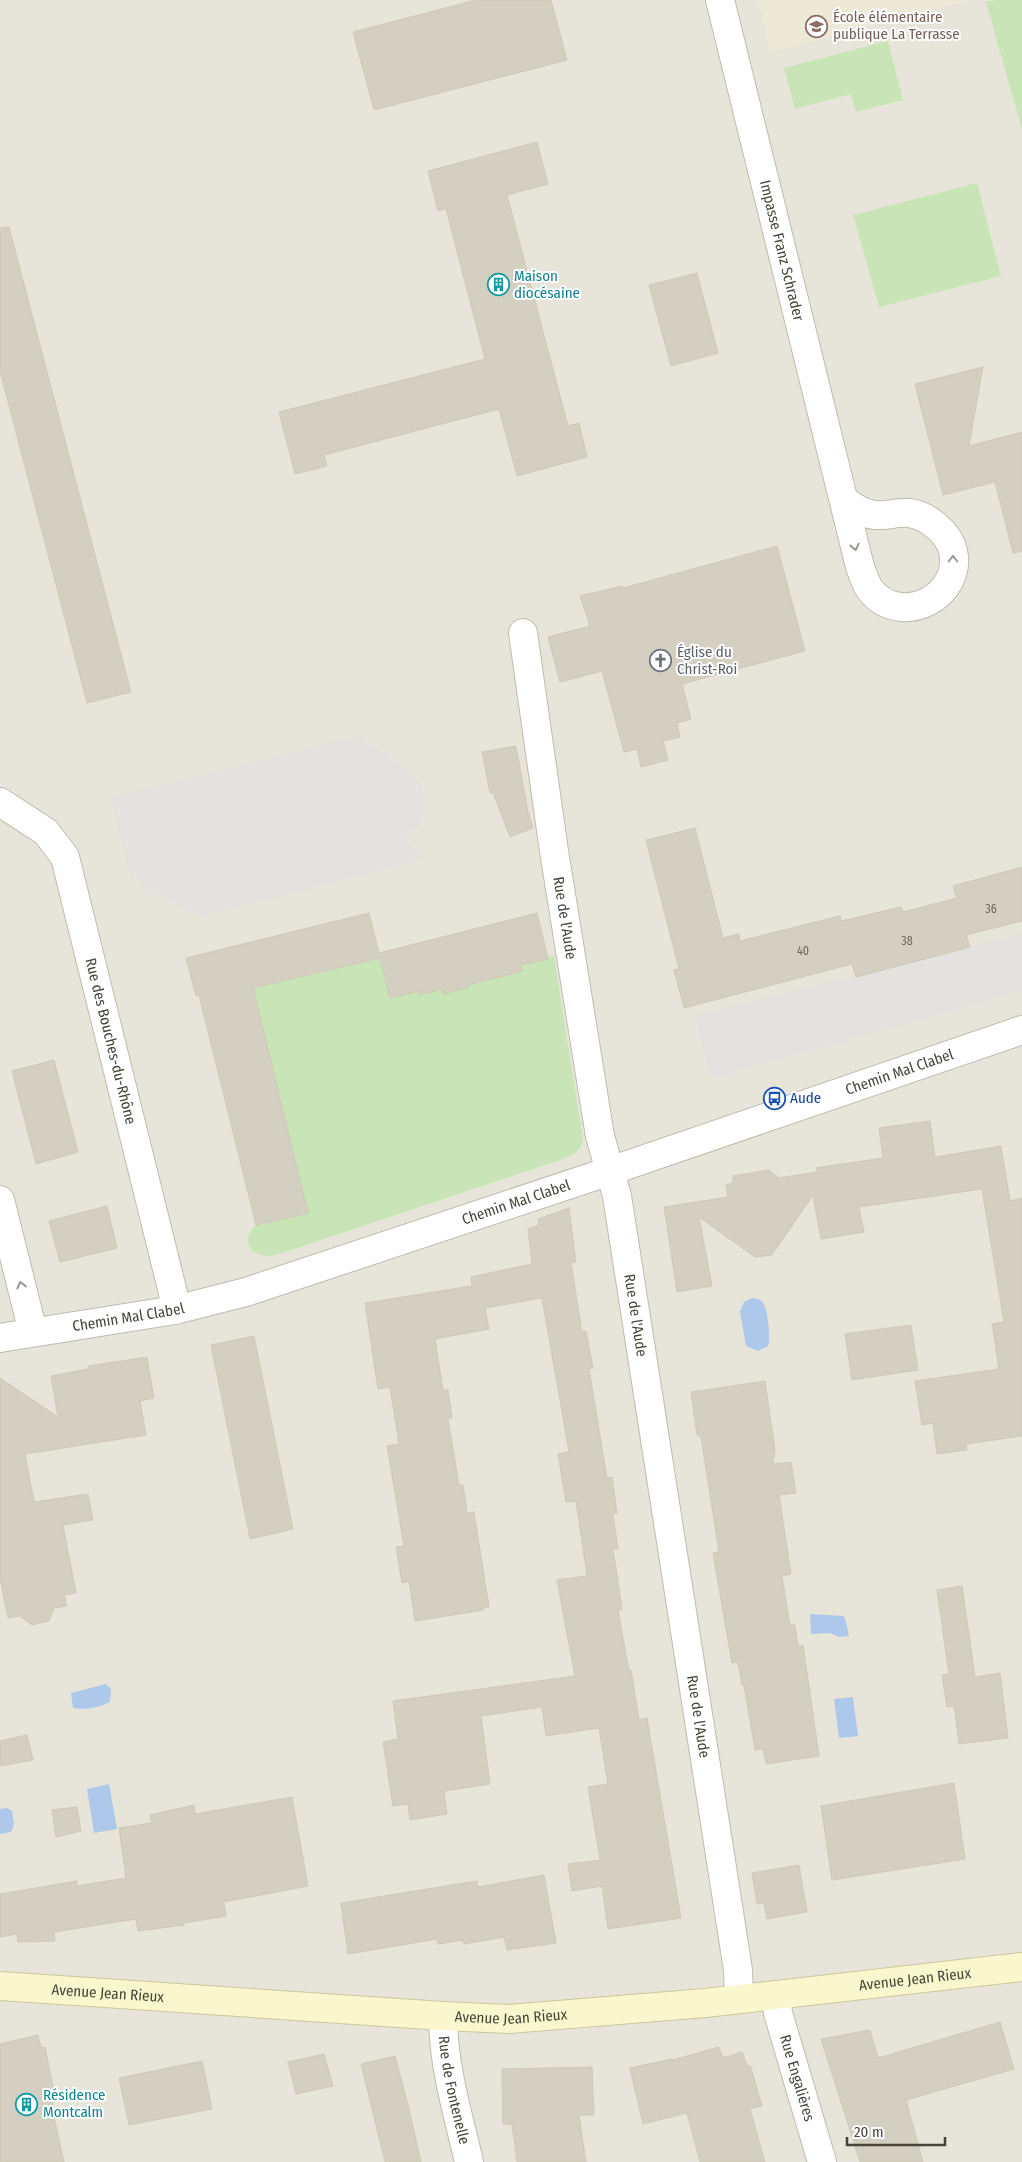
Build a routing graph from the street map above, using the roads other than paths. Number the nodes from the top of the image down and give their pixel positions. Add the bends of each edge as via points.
1 (720, 0) edge
2 (844, 500) junction
3 (523, 633) dead end
4 (0, 802) edge
5 (1022, 1030) edge
6 (610, 1171) junction
7 (0, 1200) edge
8 (175, 1310) junction
9 (33, 1332) junction
10 (0, 1338) edge
11 (1022, 1967) edge
12 (0, 1986) edge
13 (776, 1995) junction
14 (738, 1999) junction
15 (443, 2016) junction
16 (469, 2162) edge
17 (822, 2162) edge

1 - 2 street, Impasse Franz Schrader
2 -> 2 street, Impasse Franz Schrader via 860,567 870,590 881,600 911,608 931,601 946,586 953,568 953,551 944,534 930,521 911,513 875,515 858,510
3 - 6 street, Rue de l'Aude via 600,1136
4 - 8 street, Rue des Bouches-du-Rhône via 46,832 65,857
5 - 6 street, Chemin Mal Clabel
6 - 8 street, Chemin Mal Clabel via 246,1292
6 - 14 street, Rue de l'Aude via 735,1950
9 -> 7 street
8 - 9 street, Chemin Mal Clabel
9 - 10 street, Chemin Mal Clabel
11 - 13 main road, Avenue Jean Rieux
12 - 15 main road, Avenue Jean Rieux
13 - 14 main road, Avenue Jean Rieux
13 - 17 street, Rue Engalières via 778,2013
14 - 15 main road, Avenue Jean Rieux via 509,2019
15 - 16 street, Rue de Fontenelle via 449,2074

